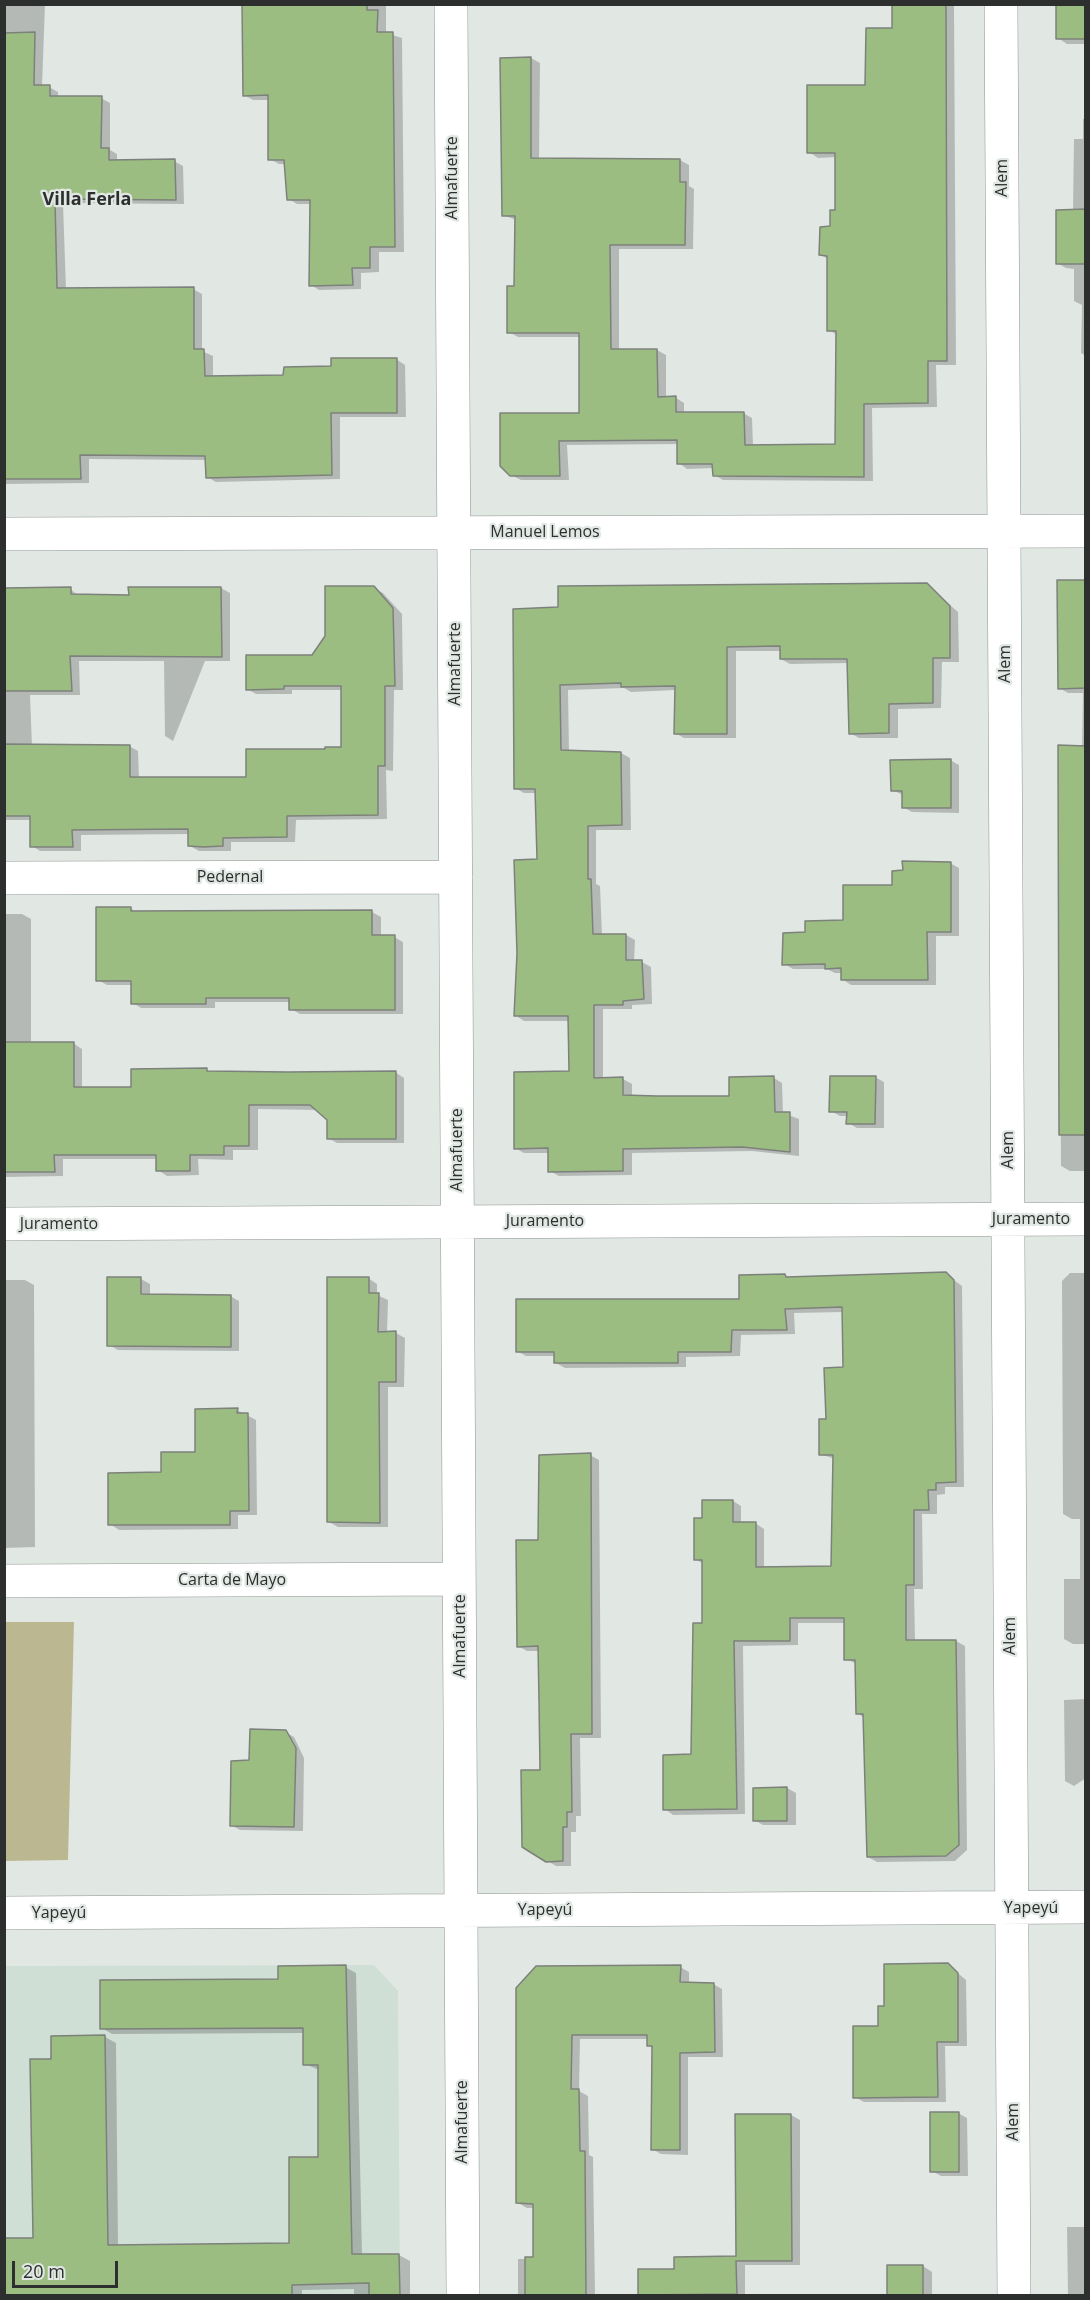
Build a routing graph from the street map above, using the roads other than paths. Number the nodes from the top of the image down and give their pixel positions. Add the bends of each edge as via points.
1 (451, 4) edge
2 (1001, 4) edge
3 (1004, 531) junction
4 (1086, 531) edge
5 (454, 533) junction
6 (4, 534) edge
7 (456, 877) junction
8 (4, 878) edge
9 (1008, 1219) junction
10 (1086, 1219) edge
11 (458, 1222) junction
12 (4, 1224) edge
13 (459, 1580) junction
14 (4, 1581) edge
15 (1086, 1907) edge
16 (1012, 1908) junction
17 (461, 1911) junction
18 (4, 1913) edge
19 (463, 2295) edge
20 (1014, 2295) edge

1 - 5 street, Almafuerte
2 - 3 street, Alem
3 - 4 street, Manuel Lemos
3 - 5 street, Manuel Lemos
3 - 9 street, Alem
5 - 6 street, Manuel Lemos
5 - 7 street, Almafuerte
7 - 8 street, Pedernal
7 - 11 street, Almafuerte
9 - 10 street, Juramento
9 - 11 street, Juramento
9 - 16 street, Alem
11 - 12 street, Juramento
11 - 13 street, Almafuerte
13 - 14 street, Carta de Mayo
13 - 17 street, Almafuerte
15 - 16 street, Yapeyú
16 - 17 street, Yapeyú
16 - 20 street, Alem
17 - 18 street, Yapeyú
17 - 19 street, Almafuerte

